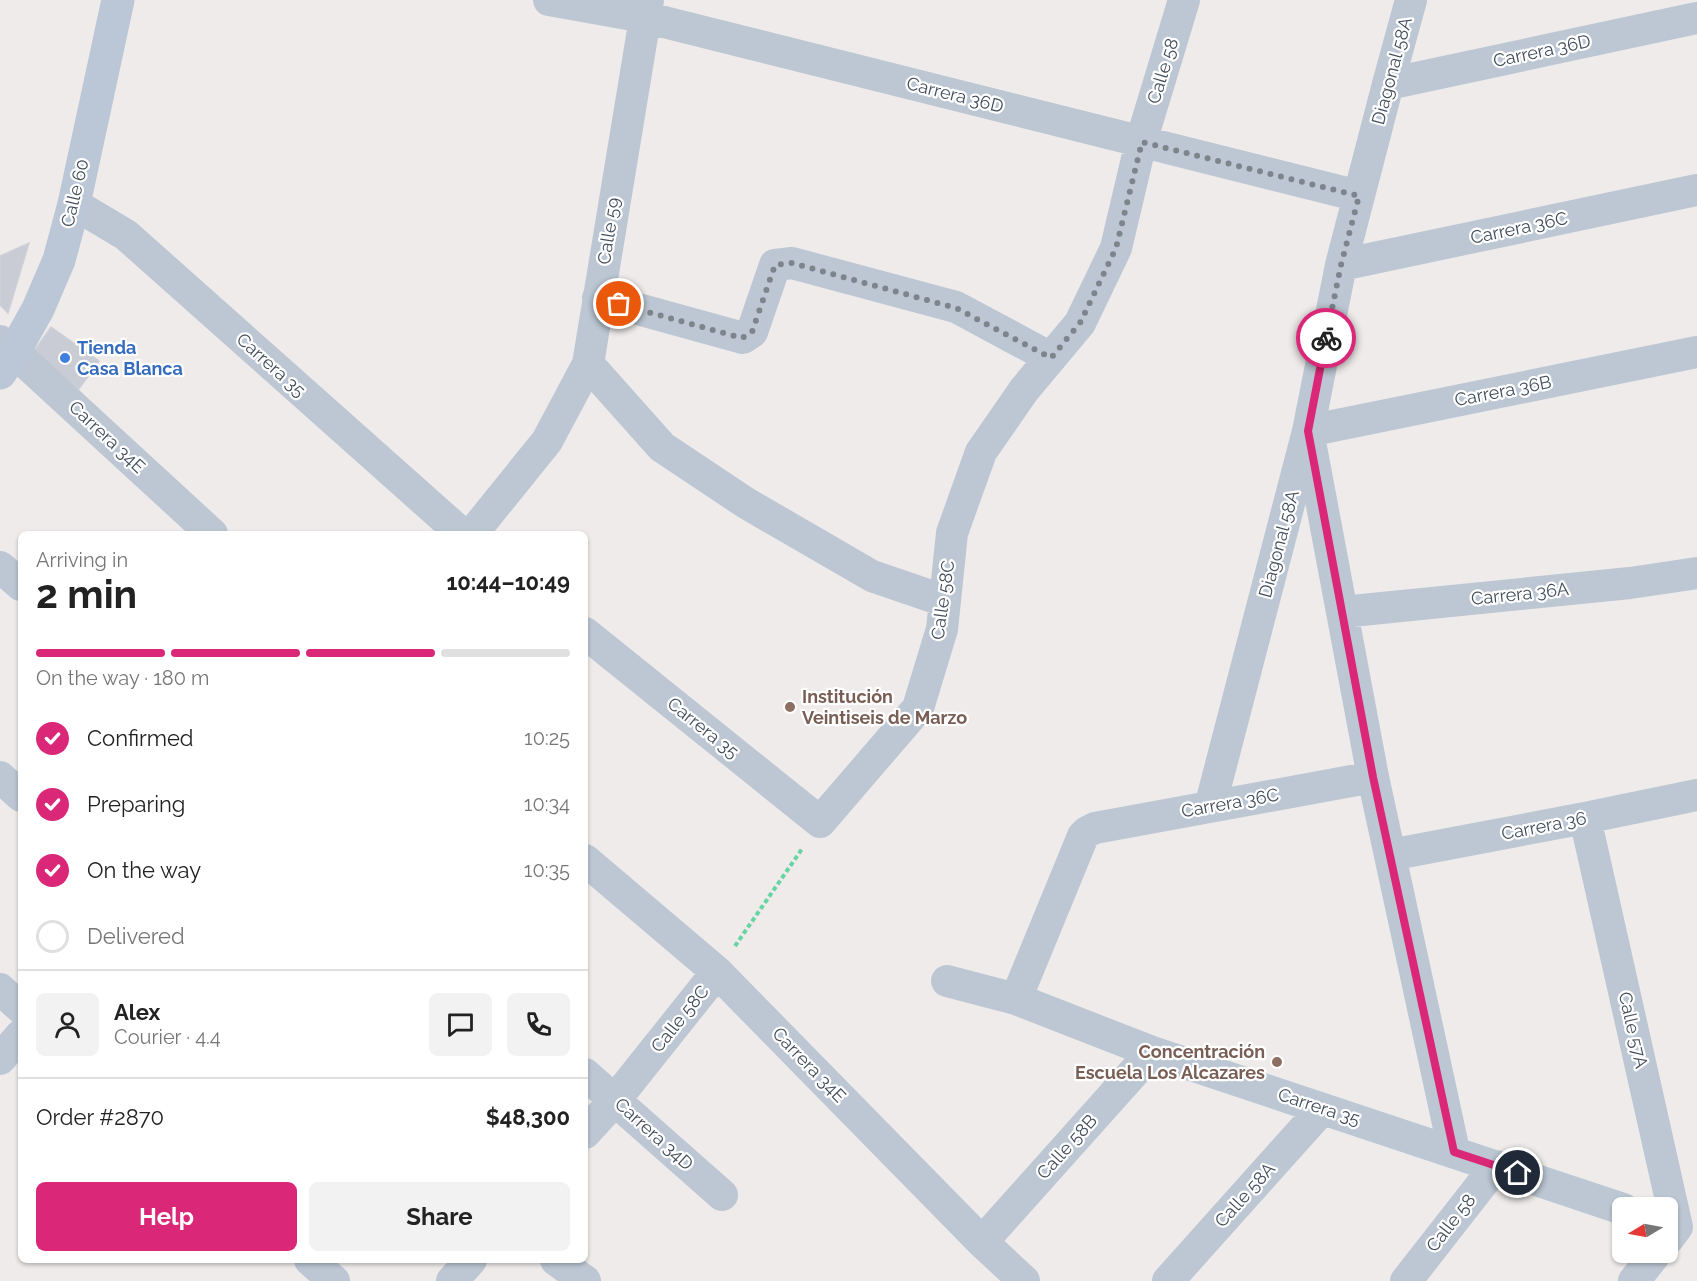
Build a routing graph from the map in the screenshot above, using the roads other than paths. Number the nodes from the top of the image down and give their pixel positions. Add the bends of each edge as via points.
1 (118, 0) edge
2 (549, 0) edge
3 (1184, 0) edge
4 (1412, 0) edge
5 (646, 8) edge
6 (1697, 18) edge
7 (1388, 84) junction
8 (1142, 142) junction
9 (1697, 190) edge
10 (1359, 196) junction
11 (74, 204) junction
12 (1341, 265) junction
13 (598, 298) junction
14 (1697, 352) edge
15 (5, 355) edge
16 (1051, 358) junction
17 (588, 364) junction
18 (1308, 431) junction
19 (209, 531) edge
20 (459, 531) edge
21 (474, 531) edge
22 (0, 567) edge
23 (1697, 573) edge
24 (18, 582) edge
25 (945, 601) junction
26 (1342, 612) junction
27 (588, 635) edge
28 (0, 777) edge
29 (1373, 777) junction
30 (18, 793) edge
31 (1697, 795) edge
32 (1210, 807) junction
33 (1585, 818) junction
34 (820, 822) joint
35 (1390, 855) junction
36 (588, 863) edge
37 (717, 972) junction
38 (947, 981) dead end
39 (0, 989) edge
40 (1016, 999) junction
41 (18, 1005) edge
42 (18, 1038) edge
43 (1152, 1052) junction
44 (0, 1059) edge
45 (588, 1077) edge
46 (615, 1100) junction
47 (1322, 1109) junction
48 (588, 1130) edge
49 (1454, 1152) junction
50 (1497, 1166) junction
51 (722, 1195) dead end
52 (1670, 1197) edge
53 (1612, 1205) edge
54 (982, 1242) junction
55 (313, 1263) edge
56 (468, 1263) edge
57 (560, 1263) edge
58 (1649, 1263) edge
59 (334, 1281) edge
60 (452, 1281) edge
61 (585, 1281) edge
62 (1024, 1281) edge
63 (1168, 1281) edge
64 (1406, 1281) edge
65 (1635, 1281) edge

1 - 11 street, Calle 60
2 - 5 street, Carrera 36D
3 - 8 street, Calle 58
4 - 7 street, Diagonal 58A
5 - 8 street, Carrera 36D
5 - 13 street, Calle 59
6 - 7 street, Carrera 36D
7 - 10 street, Diagonal 58A
8 - 10 street, Carrera 36D
8 - 16 street, Calle 58C via 1116,248 1080,323
9 - 12 street, Carrera 36C
10 - 12 street, Diagonal 58A
11 - 15 street, Calle 60 via 59,260 38,309
11 - 20 street, Carrera 35 via 126,235
12 - 18 street, Diagonal 58A
13 - 16 street via 742,338 752,332 775,265 792,263 956,308
13 - 17 street, Calle 59
14 - 18 street, Carrera 36B
15 - 19 street, Carrera 34E
16 - 25 street, Calle 58C via 981,452 952,533
17 - 21 street, Calle 59 via 547,441
17 - 25 street via 662,447 746,503 872,576
18 - 26 street
18 - 32 street, Diagonal 58A
22 - 24 street
23 - 26 street, Carrera 36A
25 - 34 street, Calle 58C via 942,629 918,708
26 - 29 street
27 - 34 street, Carrera 35
28 - 30 street
29 - 32 street, Carrera 36C
29 - 35 street
31 - 33 street, Carrera 36
32 - 40 street, Carrera 36C via 1087,832
33 - 35 street, Carrera 36
33 - 52 street, Calle 57A
35 - 49 street
36 - 37 street, Carrera 34E
37 - 46 street, Calle 58C
37 - 54 street, Carrera 34E
38 - 40 street, Carrera 35
39 - 41 street
40 - 43 street, Carrera 35
42 - 44 street
43 - 47 street, Carrera 35
43 - 54 street, Calle 58B
45 - 46 street, Carrera 34D
46 - 48 street, Calle 58C
46 - 51 street, Carrera 34D
47 - 49 street, Carrera 35
47 - 63 street, Calle 58A
49 - 50 street, Carrera 35
50 - 53 street, Carrera 35
50 - 64 street, Calle 58
54 - 62 street, Carrera 34E
55 - 59 street
56 - 60 street
57 - 61 street
58 - 65 street

